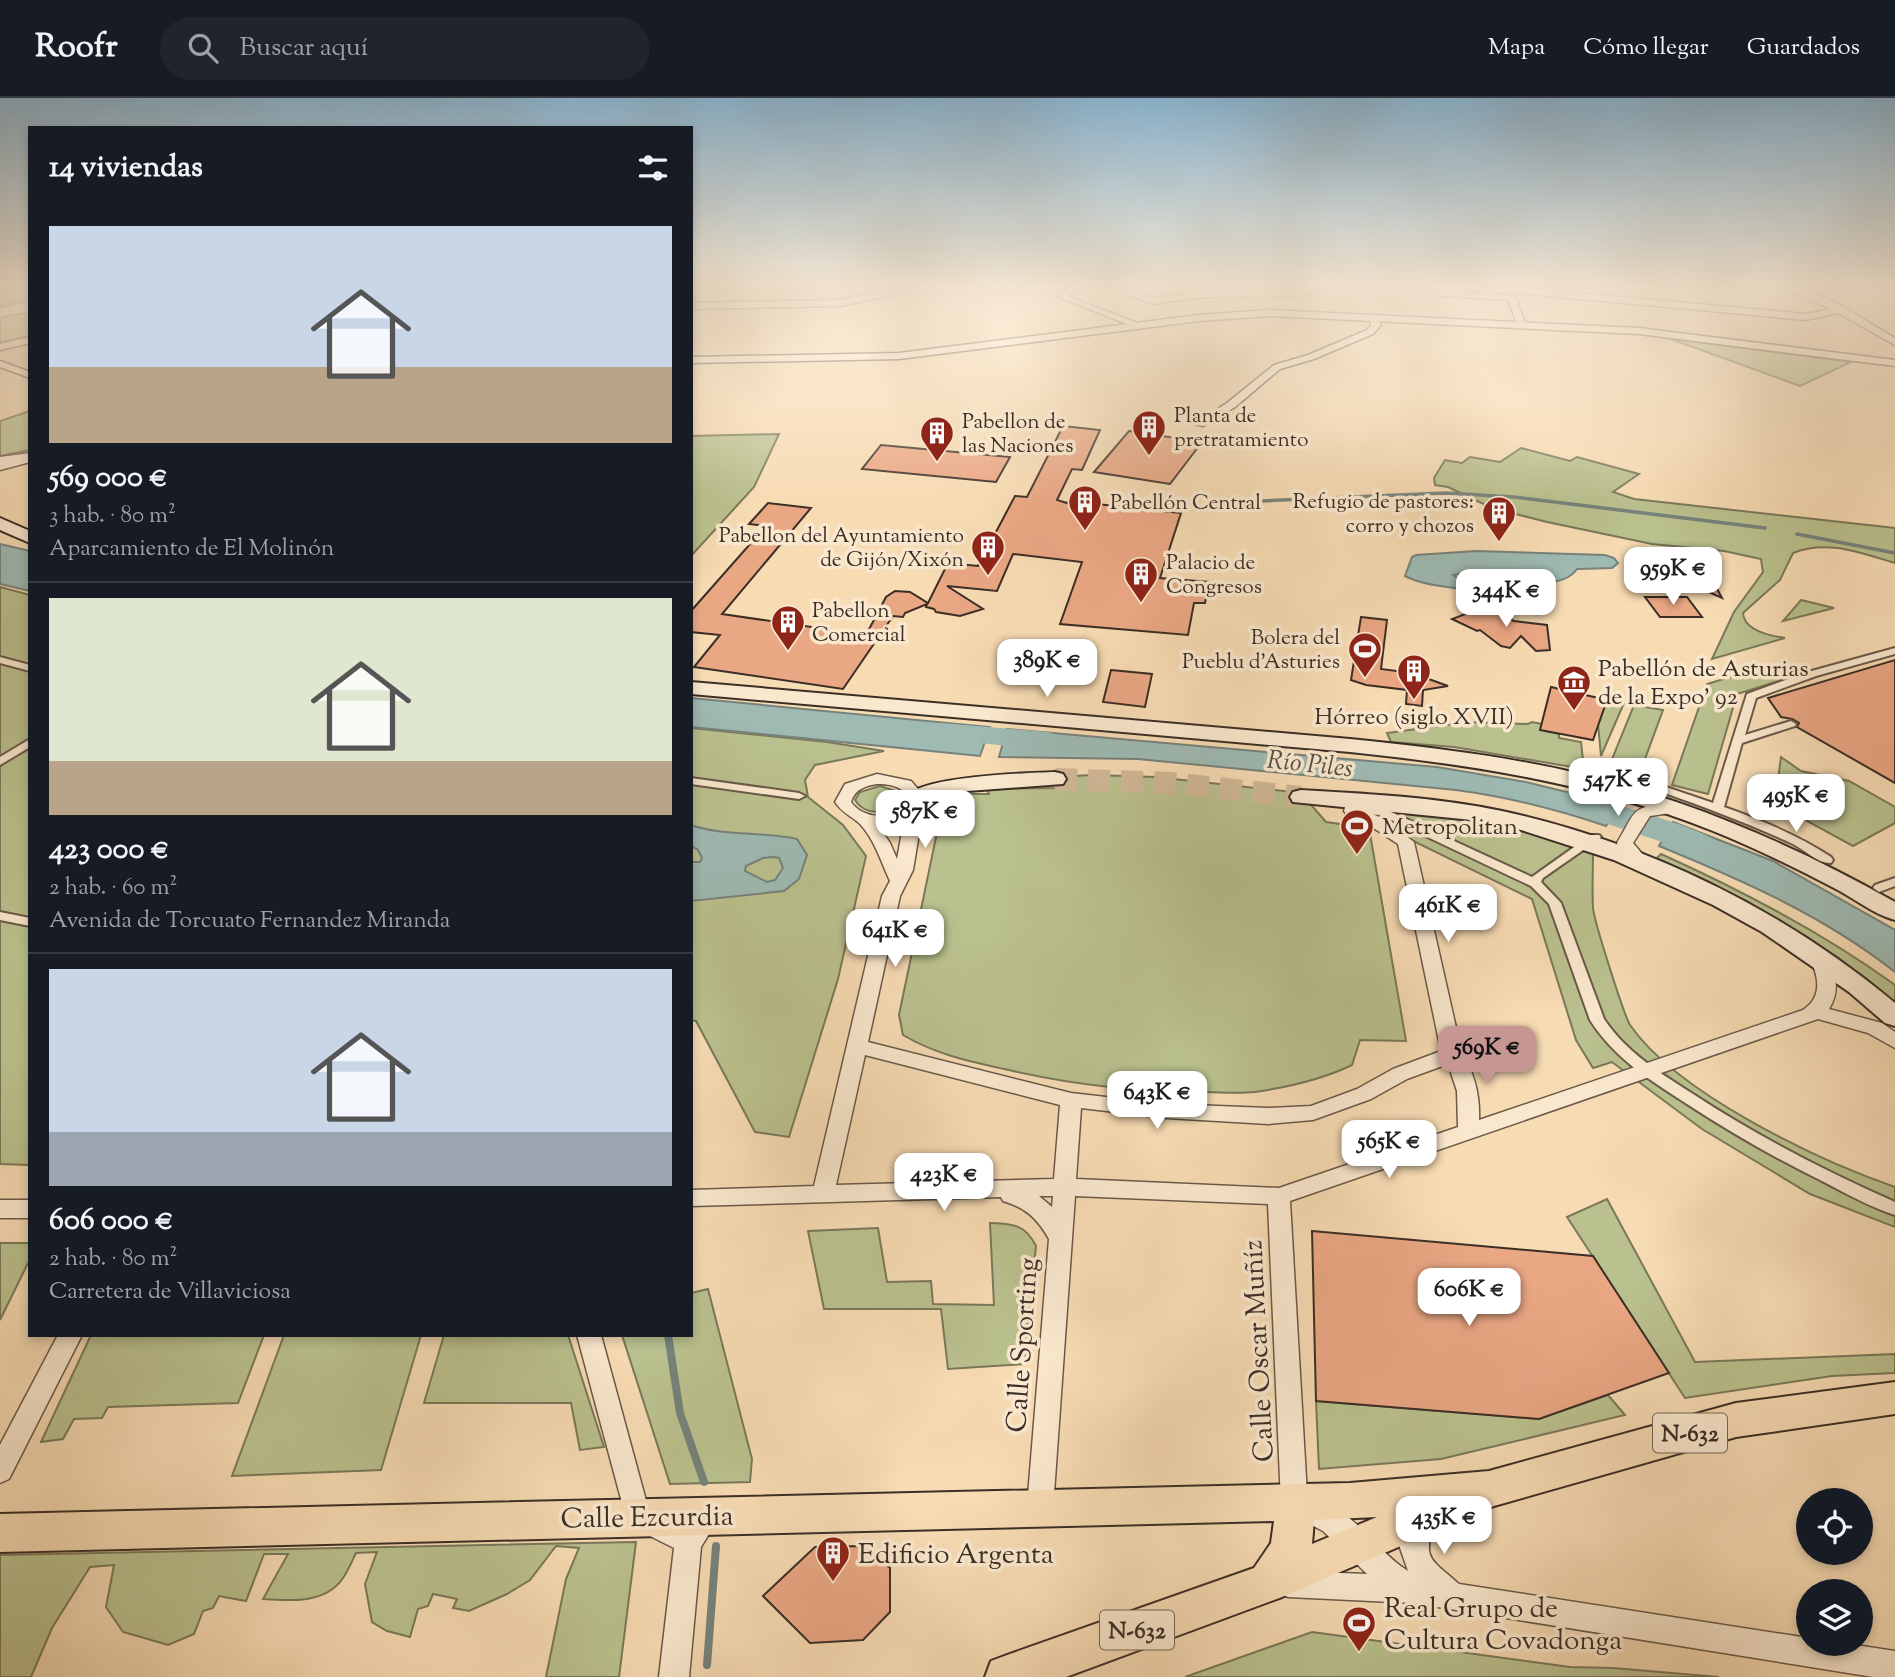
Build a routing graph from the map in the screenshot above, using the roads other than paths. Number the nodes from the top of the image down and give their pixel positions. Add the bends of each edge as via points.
1 (811, 358) edge
2 (1309, 358) edge
3 (1852, 358) edge
4 (693, 360) edge
5 (1895, 363) edge
6 (0, 364) edge
7 (28, 374) edge
8 (1199, 424) dead end
9 (28, 457) edge
10 (28, 458) edge
11 (0, 460) edge
12 (0, 466) edge
13 (0, 523) edge
14 (28, 537) edge
15 (1895, 651) edge
16 (0, 660) edge
17 (28, 667) edge
18 (693, 688) edge
19 (1791, 724) dead end
20 (1737, 741) junction
21 (28, 742) edge
22 (0, 762) edge
23 (1055, 779) tunnel mouth
24 (693, 781) edge
25 (799, 796) dead end
26 (1301, 797) tunnel mouth
27 (1669, 800) junction
28 (915, 802) junction
29 (1635, 803) junction
30 (1353, 805) junction
31 (1718, 807) junction
32 (864, 818) junction
33 (1591, 839) junction
34 (1632, 852) junction
35 (1828, 860) dead end
36 (898, 881) junction
37 (1895, 882) edge
38 (1535, 883) junction
39 (1879, 888) dead end
40 (1895, 912) edge
41 (0, 916) edge
42 (28, 922) edge
43 (1818, 957) junction
44 (1816, 1012) junction
45 (1895, 1017) edge
46 (1895, 1041) edge
47 (855, 1046) junction
48 (1452, 1055) junction
49 (1645, 1070) junction
50 (1071, 1100) junction
51 (1468, 1131) junction
52 (1063, 1187) junction
53 (967, 1191) junction
54 (823, 1196) junction
55 (1279, 1196) junction
56 (693, 1198) edge
57 (0, 1209) edge
58 (28, 1209) edge
59 (1895, 1209) edge
60 (1059, 1236) junction
61 (69, 1337) edge
62 (590, 1337) edge
63 (1895, 1398) edge
64 (0, 1471) edge
65 (1489, 1489) junction
66 (1294, 1502) junction
67 (1040, 1508) junction
68 (717, 1515) junction
69 (637, 1516) junction
70 (1424, 1516) junction
71 (0, 1533) edge
72 (688, 1541) junction
73 (1357, 1543) junction
74 (1267, 1583) junction
75 (1413, 1590) junction
76 (1453, 1597) junction
77 (1895, 1666) edge
78 (674, 1677) edge
79 (1007, 1677) edge

1 - 4 street
2 - 8 street via 1277,367 1231,405
3 - 5 street
6 - 7 street
9 - 11 street
10 - 12 street
13 - 14 main road
15 - 20 street via 1751,696
16 - 17 street
18 - 29 main road via 1400,751 1536,771
19 - 20 street
20 - 31 street
21 - 22 street
23 - 28 main road via 948,786
24 - 25 street
26 - 30 main road
27 - 29 main road
27 - 31 street
27 - 40 main road
28 - 32 street via 893,818
28 - 32 street via 910,787 895,780 859,783 847,791 843,802 849,812
28 - 36 street via 904,870
29 - 34 street
30 - 33 main road via 1505,819
30 - 38 street via 1383,812
30 - 48 street via 1406,842
31 - 35 street via 1805,845
32 - 36 street via 882,843
33 - 34 main road
33 - 38 street via 1538,876
34 - 43 main road
36 - 47 street
37 - 39 street
38 - 49 street via 1555,903 1603,1031
41 - 42 street
43 - 44 street via 1828,984 1825,1001
43 - 45 main road
44 - 46 street via 1875,1028
44 - 49 street
47 - 50 street
47 - 54 street
48 - 50 street via 1314,1113 1179,1112
48 - 51 street via 1460,1066 1471,1105
49 - 51 street
49 - 59 street via 1721,1120 1824,1178
50 - 52 street, Calle Sporting
51 - 55 street
52 - 53 street
52 - 55 street
52 - 60 street, Calle Sporting
53 - 54 street
53 - 60 street via 1031,1200
54 - 56 street
55 - 66 street, Calle Oscar Muñíz
57 - 58 street
60 - 67 street, Calle Sporting
61 - 64 street
62 - 69 street
63 - 65 main road, N-632 via 1736,1420
65 - 66 main road, Calle Ezcurdia
65 - 70 main road, N-632
66 - 67 main road, Calle Ezcurdia
66 - 73 street, Calle Ezcurdia via 1333,1522
66 - 74 main road via 1291,1552
67 - 68 main road, Calle Ezcurdia
68 - 69 main road, Calle Ezcurdia
68 - 72 street
69 - 71 main road, Calle Ezcurdia
69 - 72 street
70 - 73 main road, N-632
70 - 76 street via 1413,1545 1420,1567
72 - 78 street
73 - 74 main road, N-632
73 - 75 street, Calle Ezcurdia via 1378,1568
74 - 75 street
74 - 79 main road, N-632
75 - 76 street
76 - 77 street

